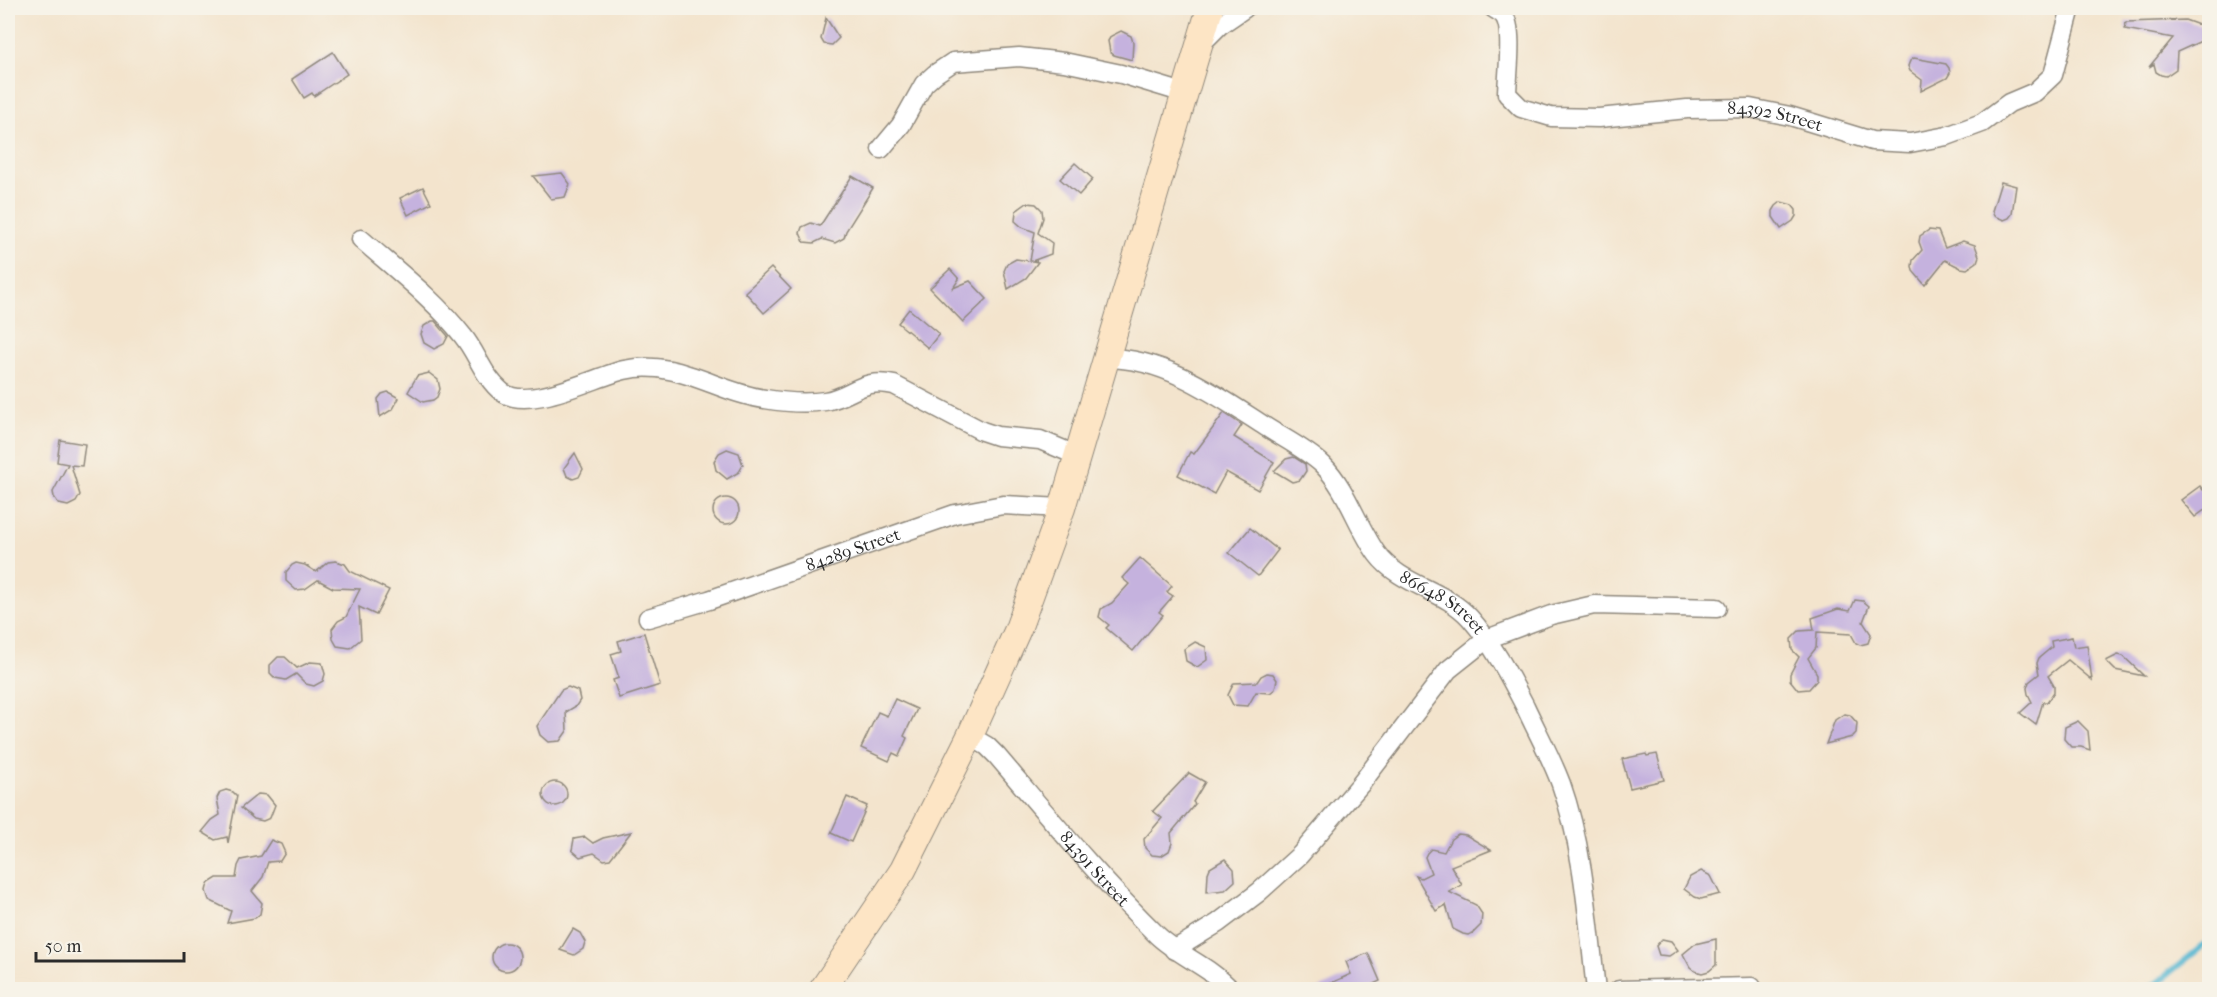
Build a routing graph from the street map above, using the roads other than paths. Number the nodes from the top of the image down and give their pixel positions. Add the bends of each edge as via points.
1 (1210, 8) edge
2 (1245, 8) edge
3 (1493, 8) edge
4 (2071, 8) edge
5 (1199, 46) junction
6 (1184, 93) junction
7 (881, 149) dead end
8 (361, 239) dead end
9 (1106, 358) junction
10 (1078, 456) junction
11 (1062, 508) junction
12 (1717, 608) dead end
13 (648, 618) dead end
14 (1487, 639) junction
15 (970, 736) junction
16 (1174, 950) junction
17 (1752, 987) dead end
18 (822, 990) edge
19 (1231, 990) edge
20 (1596, 990) edge
21 (1619, 990) edge

1 - 5 street
2 - 5 street
3 - 4 street, 84392 Street via 1504,16 1509,33 1507,94 1521,108 1551,117 1599,118 1687,109 1750,108 1872,141 1910,143 1947,136 1982,123 2009,103 2035,93 2053,75
5 - 6 street
6 - 7 street via 1121,74 1042,60 1019,57 953,62 924,84 901,125
6 - 9 street
8 - 10 street via 441,310 502,393 515,397 534,398 627,369 687,373 726,389 775,400 825,401 881,382 982,431 1040,440
9 - 10 street
9 - 14 street, 86648 Street via 1121,358 1182,376 1302,449 1323,465 1338,484 1378,555 1398,573 1462,609
10 - 11 street
11 - 13 street, 84289 Street via 1003,505 955,514
11 - 15 street via 1018,629
12 - 14 street via 1594,605 1551,615
14 - 16 street via 1448,670 1360,785 1300,855 1259,892
14 - 20 street, 86648 Street via 1545,747 1564,794 1582,874
15 - 16 street, 84391 Street via 997,756 1090,865
15 - 18 street via 903,870
16 - 19 street, 84391 Street
17 - 21 street

